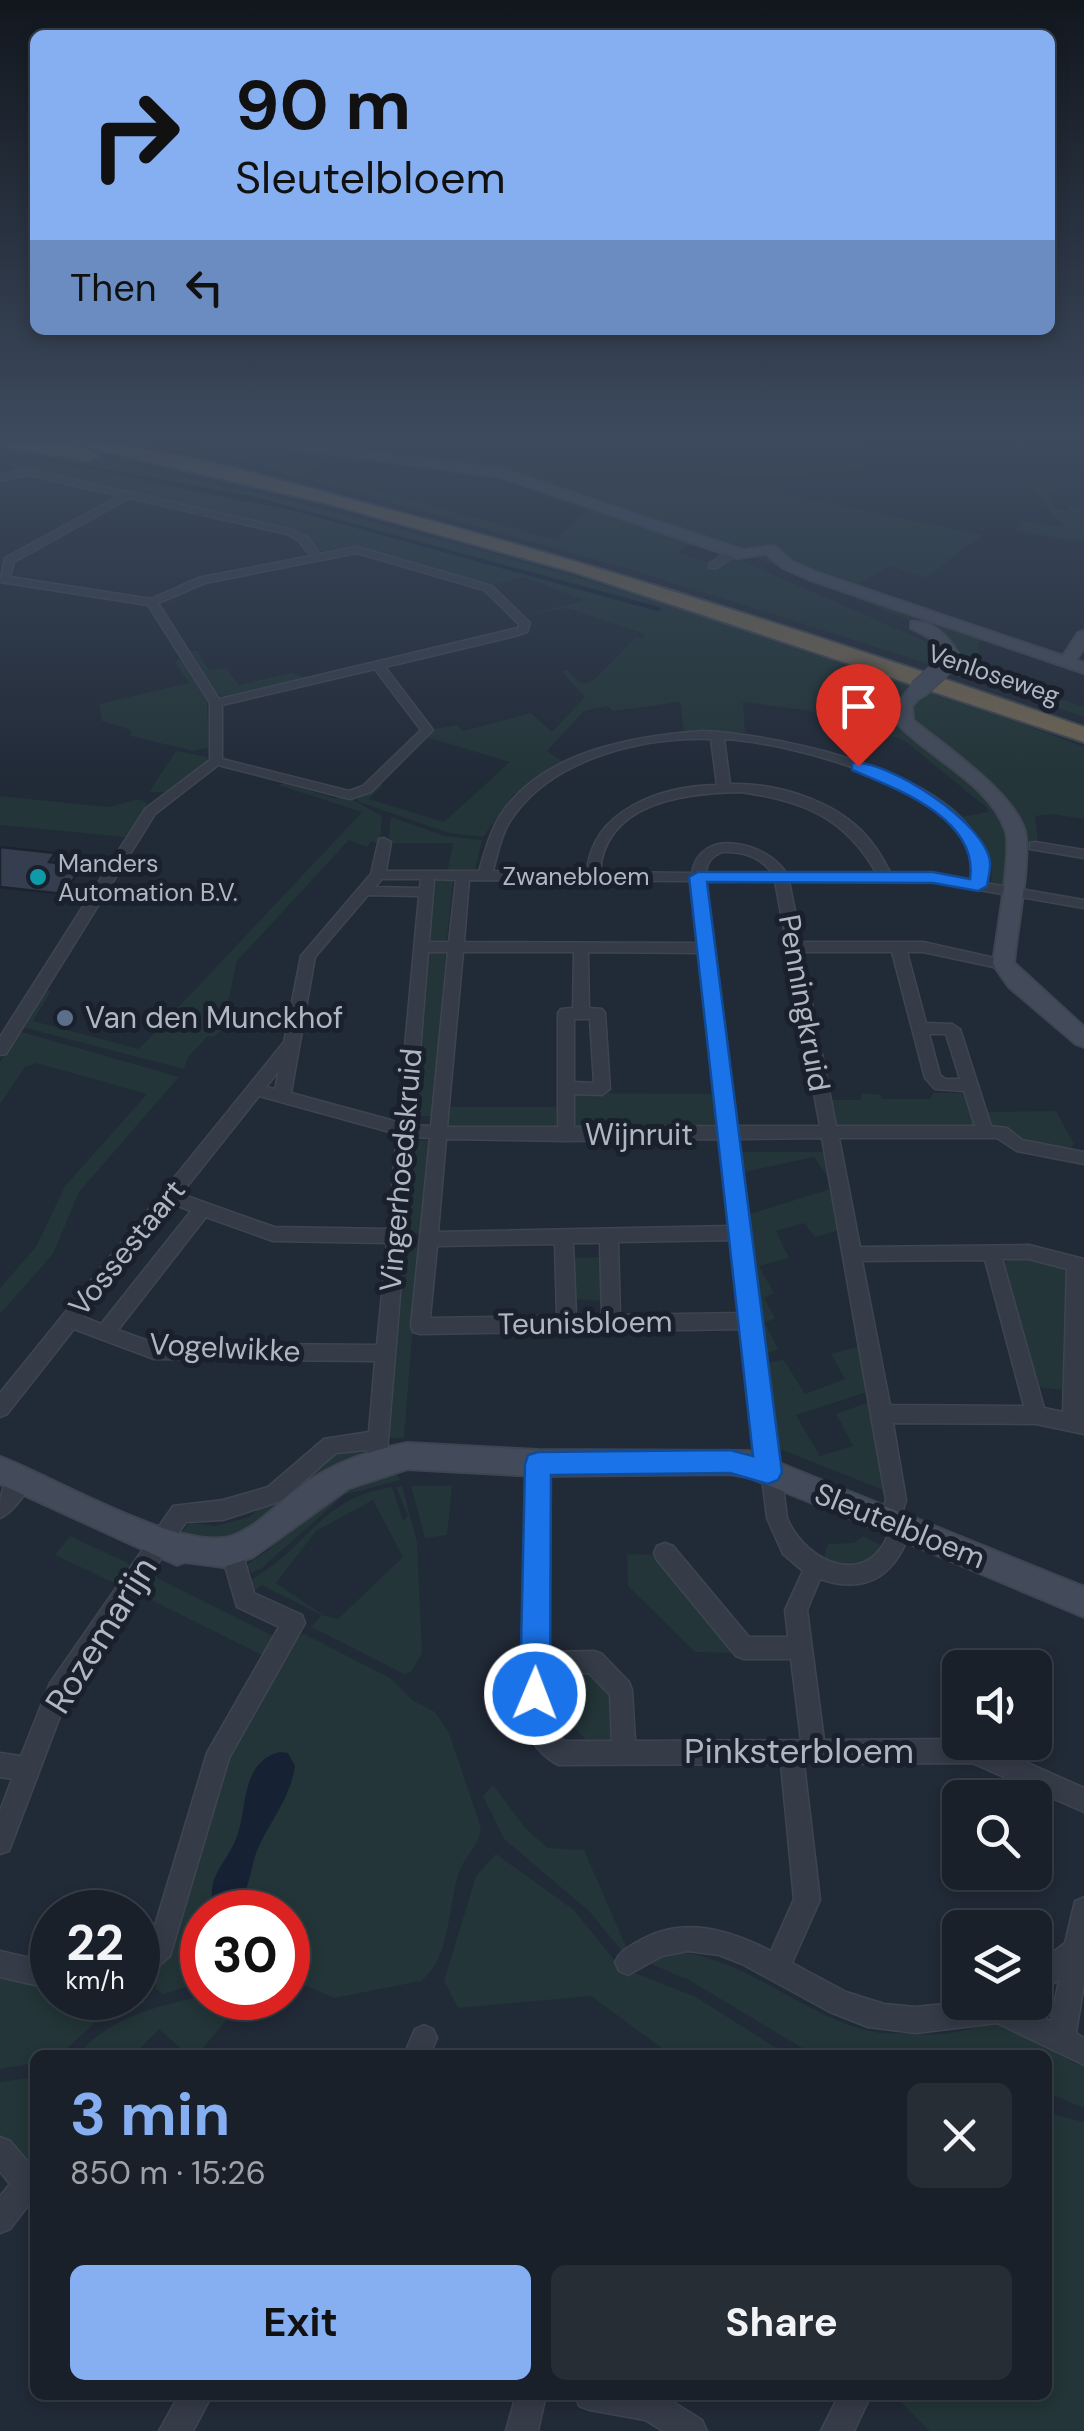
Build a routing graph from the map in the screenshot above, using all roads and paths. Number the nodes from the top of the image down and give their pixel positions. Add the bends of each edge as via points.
1 (16, 555) edge
2 (320, 555) edge
3 (376, 555) edge
4 (521, 555) edge
5 (553, 555) edge
6 (733, 555) edge
7 (744, 555) edge
8 (777, 555) edge
9 (316, 556) joint
10 (713, 566) dead end
11 (2, 578) edge
12 (152, 602) junction
13 (1084, 636) edge
14 (1066, 662) junction
15 (378, 665) junction
16 (1084, 668) edge
17 (216, 702) junction
18 (1084, 723) edge
19 (717, 735) junction
20 (1084, 735) edge
21 (216, 761) junction
22 (724, 788) junction
23 (384, 842) dead end
24 (1035, 846) dead end
25 (1084, 854) edge
26 (378, 875) junction
27 (463, 875) junction
28 (485, 876) junction
29 (592, 876) junction
30 (781, 876) junction
31 (698, 877) junction
32 (886, 878) junction
33 (427, 883) junction
34 (978, 886) junction
35 (366, 890) junction
36 (1013, 892) junction
37 (1084, 904) edge
38 (421, 947) junction
39 (457, 947) junction
40 (898, 947) junction
41 (581, 948) junction
42 (706, 948) junction
43 (794, 948) junction
44 (1003, 964) junction
45 (581, 1014) junction
46 (920, 1028) junction
47 (1084, 1039) edge
48 (2, 1043) edge
49 (292, 1043) junction
50 (968, 1085) junction
51 (566, 1088) junction
52 (254, 1089) junction
53 (282, 1098) junction
54 (405, 1130) junction
55 (984, 1132) junction
56 (437, 1133) junction
57 (566, 1135) junction
58 (728, 1135) junction
59 (828, 1135) junction
60 (1084, 1158) edge
61 (169, 1196) junction
62 (202, 1209) junction
63 (740, 1233) junction
64 (609, 1234) junction
65 (395, 1236) junction
66 (564, 1236) junction
67 (428, 1239) junction
68 (851, 1254) junction
69 (992, 1254) junction
70 (1080, 1266) edge
71 (70, 1320) junction
72 (750, 1321) junction
73 (611, 1323) junction
74 (567, 1324) junction
75 (420, 1326) joint
76 (105, 1332) junction
77 (385, 1353) junction
78 (0, 1408) edge
79 (882, 1414) junction
80 (1036, 1415) junction
81 (1079, 1424) edge
82 (377, 1452) junction
83 (538, 1464) junction
84 (768, 1472) junction
85 (12, 1474) edge
86 (0, 1508) edge
87 (896, 1523) junction
88 (162, 1542) junction
89 (665, 1553) dead end
90 (233, 1556) junction
91 (814, 1567) junction
92 (1084, 1602) edge
93 (802, 1648) junction
94 (536, 1663) junction
95 (802, 1751) junction
96 (624, 1752) junction
97 (0, 1765) edge
98 (26, 1769) junction
99 (8, 1800) edge
100 (1084, 1800) edge
101 (0, 1842) edge
102 (1084, 1910) edge
103 (160, 1948) edge
104 (1077, 1950) junction
105 (628, 1962) dead end
106 (0, 1964) edge
107 (777, 1968) junction
108 (1052, 1969) edge
109 (30, 1971) edge
110 (942, 2018) edge
111 (1026, 2020) edge
112 (1072, 2046) edge
113 (0, 2151) edge
114 (30, 2186) edge
115 (30, 2188) edge
116 (0, 2220) edge
117 (194, 2400) edge
118 (530, 2400) edge
119 (620, 2400) edge
120 (853, 2400) edge
121 (175, 2431) edge
122 (522, 2431) edge
123 (691, 2431) edge
124 (837, 2431) edge

1 - 11 street
2 - 9 street
3 - 15 street via 488,588 525,623 512,634
4 - 20 highway, Venloseweg via 922,677
5 - 18 highway, Venloseweg via 711,600
6 - 10 street
7 - 36 street, bridge via 935,634 950,648 945,665 902,709 908,726 985,790 1018,834
8 - 14 street via 812,576
9 - 12 street via 202,580
11 - 12 street
12 - 17 street
13 - 14 street
14 - 16 street
15 - 17 street
15 - 21 street via 426,730 367,788 339,795
17 - 21 street
19 - 22 street
19 - 28 street via 641,742 554,774 510,812
19 - 34 street via 792,744 932,802 975,845 982,860
21 - 48 street via 150,812
22 - 29 street via 671,795 630,813 598,845
22 - 32 street via 770,792 832,814 864,837
23 - 26 street
24 - 25 street
26 - 33 street, Zwanebloem
26 - 35 street
27 - 28 street, Zwanebloem
27 - 33 street, Zwanebloem
27 - 39 street, Vingerhoedskruid
28 - 29 street, Zwanebloem
29 - 31 street, Zwanebloem
30 - 31 street, Zwanebloem
30 - 31 street, Penningkruid via 768,856 734,848 702,858
30 - 32 street, Zwanebloem
30 - 43 street, Penningkruid
31 - 42 street
32 - 34 street, Zwanebloem
33 - 35 street, Zwanebloem
33 - 38 street, Vingerhoedskruid
34 - 36 street, Zwanebloem
35 - 49 street via 308,956
36 - 37 street, Zwanebloem
36 - 44 street
38 - 39 street
38 - 54 street, Vingerhoedskruid
39 - 41 street
39 - 56 street, Vingerhoedskruid
40 - 43 street
40 - 44 street
40 - 46 street
41 - 42 street
41 - 45 street
42 - 58 street
43 - 59 street, Penningkruid
44 - 47 street
45 - 51 street via 566,1013
45 - 51 street via 597,1014 602,1089
46 - 50 street via 933,1078 942,1085
46 - 50 street via 952,1029
49 - 52 street, Vossestaart
49 - 53 street
50 - 55 street
51 - 57 street
52 - 53 street, Wijnruit
52 - 61 street, Vossestaart
53 - 54 street, Wijnruit
54 - 56 street, Wijnruit
54 - 65 street, Vingerhoedskruid
55 - 59 street, Wijnruit
55 - 60 street, Wijnruit
56 - 57 street, Wijnruit
56 - 67 street, Vingerhoedskruid
57 - 58 street, Wijnruit
58 - 59 street, Wijnruit
58 - 63 street
59 - 68 street, Penningkruid
61 - 62 street
61 - 71 street, Vossestaart
62 - 65 street via 273,1234
62 - 76 street, Vossestaart
63 - 64 street
63 - 72 street
64 - 66 street
64 - 73 street
65 - 77 street, Vingerhoedskruid
66 - 67 street
66 - 74 street
67 - 75 street, Vingerhoedskruid
68 - 69 street
68 - 79 street, Penningkruid
69 - 70 street via 1029,1252
69 - 80 street
70 - 81 street
71 - 76 street, Vogelwikke
71 - 78 street, Vossestaart
72 - 73 street, Teunisbloem
72 - 84 street
73 - 74 street, Teunisbloem
74 - 75 street, Teunisbloem
76 - 77 street, Vogelwikke via 154,1351
77 - 82 street, Vingerhoedskruid
79 - 80 street
79 - 87 street, Penningkruid
80 - 81 street
82 - 83 street, Sleutelbloem via 389,1468
82 - 88 street, Sleutelbloem via 331,1445 274,1494 180,1513
82 - 90 street, Sleutelbloem via 283,1519 258,1550
83 - 84 street, Sleutelbloem via 730,1462
83 - 94 street, Pinksterbloem
84 - 87 street, Sleutelbloem
84 - 91 street via 790,1546
85 - 86 street
85 - 88 street
87 - 91 street via 891,1555 863,1574
87 - 92 street, Sleutelbloem
88 - 90 street via 210,1564
88 - 98 street, Rozemarijn via 58,1691
89 - 93 street via 744,1648
90 - 103 street via 245,1600 294,1622 218,1753
91 - 93 street via 796,1610
93 - 95 street
94 - 96 street via 594,1662 621,1690
94 - 96 street, Pinksterbloem via 534,1725 560,1753
95 - 96 street, Pinksterbloem
95 - 100 street, Pinksterbloem via 973,1751
95 - 107 street via 807,1900
97 - 98 street
98 - 99 street, Rozemarijn
99 - 101 street, Rozemarijn
102 - 104 street
104 - 108 street
104 - 112 street
105 - 107 street via 670,1940 702,1939 729,1943
106 - 109 street
107 - 110 street via 868,2014
111 - 112 street
113 - 114 street
115 - 116 street
117 - 121 street
118 - 122 street
119 - 123 street via 650,2405
120 - 124 street

